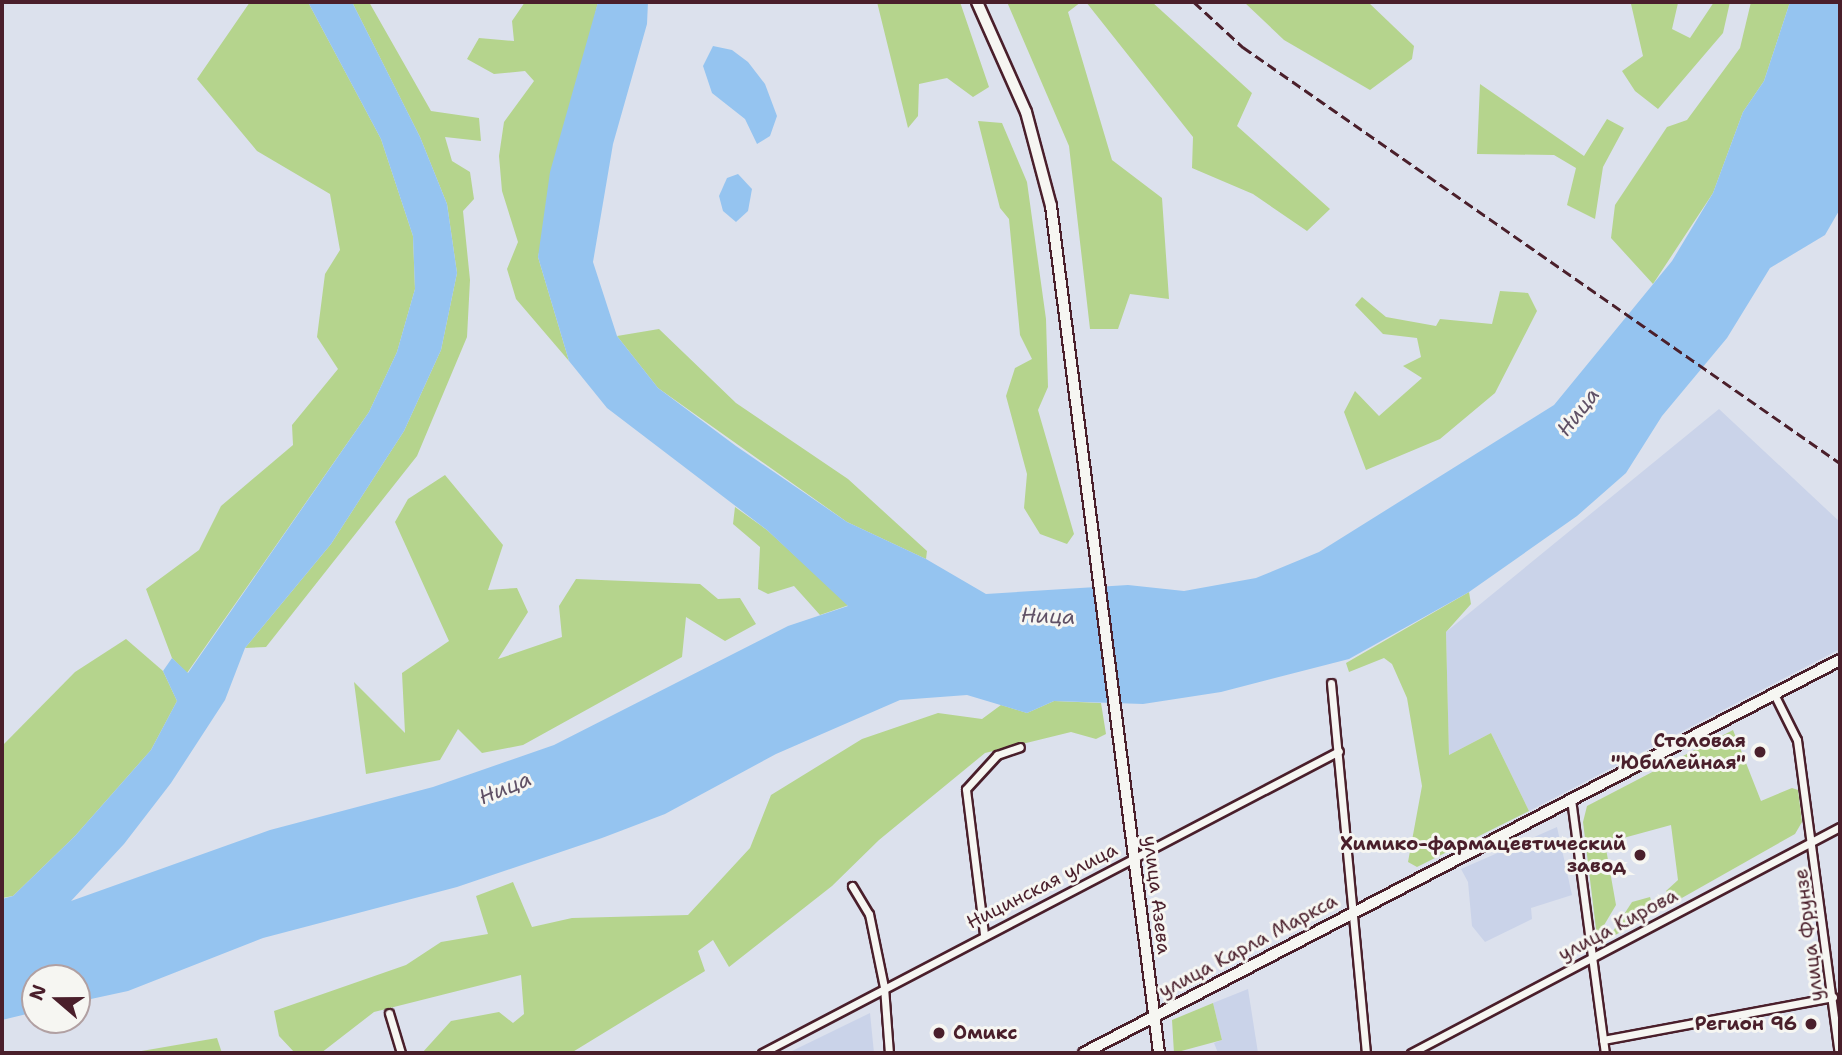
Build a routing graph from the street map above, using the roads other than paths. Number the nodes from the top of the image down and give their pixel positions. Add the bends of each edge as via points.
1 (977, 2) edge
2 (1840, 660) edge
3 (1331, 683) dead end
4 (1774, 694) junction
5 (1020, 747) dead end
6 (1339, 751) junction
7 (1571, 799) junction
8 (1840, 827) edge
9 (1814, 841) junction
10 (1135, 856) junction
11 (852, 886) dead end
12 (1352, 912) junction
13 (984, 934) junction
14 (1593, 956) junction
15 (884, 987) junction
16 (1833, 997) junction
17 (389, 1013) dead end
18 (1155, 1015) junction
19 (1603, 1040) junction
20 (401, 1053) edge
21 (762, 1053) edge
22 (889, 1053) edge
23 (1084, 1053) edge
24 (1159, 1053) edge
25 (1366, 1053) edge
26 (1411, 1053) edge
27 (1605, 1053) edge
28 (1839, 1053) edge

1 - 10 street, улица Азева via 1026,111 1051,206
2 - 4 street, улица Карла Маркса
3 - 6 street
4 - 7 street, улица Карла Маркса
4 - 9 street, улица Фрунзе via 1797,740
5 - 13 street via 997,755 966,789
6 - 10 street, Ницинская улица
6 - 12 street
7 - 12 street, улица Карла Маркса
7 - 14 street
8 - 9 street, улица Кирова
9 - 14 street, улица Кирова
9 - 16 street, улица Фрунзе
10 - 13 street, Ницинская улица
10 - 18 street, улица Азева
11 - 15 street via 869,914
12 - 18 street, улица Карла Маркса
12 - 25 street
13 - 15 street, Ницинская улица
14 - 19 street
14 - 26 street, улица Кирова
15 - 21 street, Ницинская улица
15 - 22 street
16 - 19 street
16 - 28 street, улица Фрунзе
17 - 20 street
18 - 23 street, улица Карла Маркса
18 - 24 street, улица Азева
19 - 27 street

